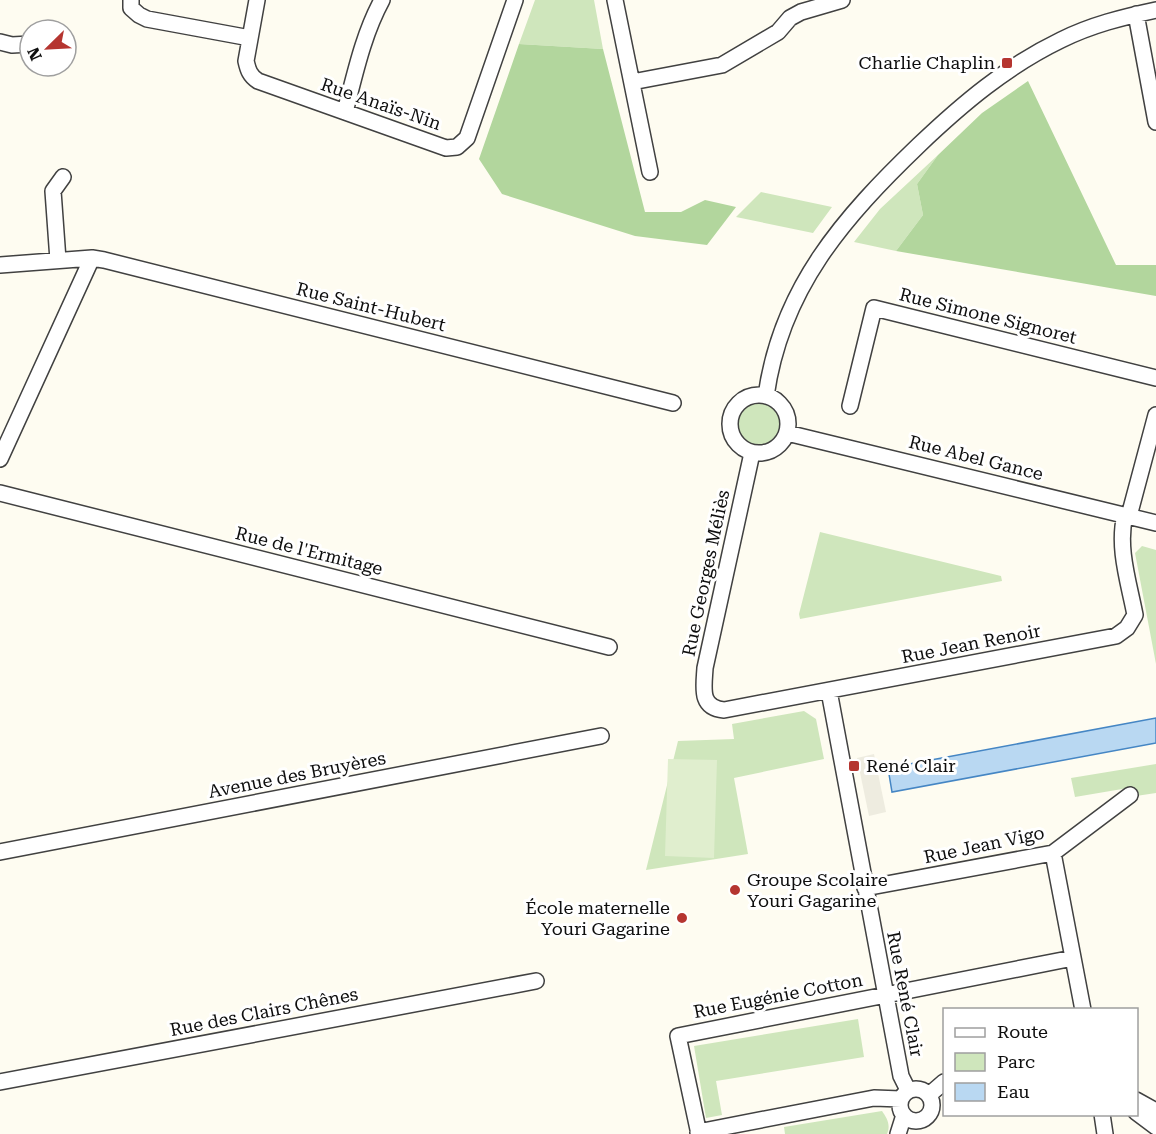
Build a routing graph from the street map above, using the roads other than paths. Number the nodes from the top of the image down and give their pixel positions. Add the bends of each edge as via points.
1 (257, 0) edge
2 (382, 0) edge
3 (515, 0) edge
4 (615, 0) edge
5 (842, 0) edge
6 (131, 4) edge
7 (1156, 10) edge
8 (1136, 14) junction
9 (250, 38) junction
10 (0, 42) edge
11 (18, 45) edge
12 (632, 82) junction
13 (345, 112) junction
14 (1156, 122) edge
15 (650, 172) dead end
16 (63, 177) dead end
17 (92, 258) junction
18 (58, 260) junction
19 (0, 265) edge
20 (1156, 378) edge
21 (766, 396) junction
22 (673, 403) dead end
23 (850, 406) dead end
24 (1156, 415) edge
25 (787, 433) junction
26 (752, 453) junction
27 (0, 459) edge
28 (0, 494) edge
29 (1127, 516) junction
30 (1156, 523) edge
31 (609, 646) dead end
32 (829, 691) junction
33 (707, 702) joint
34 (602, 736) dead end
35 (1130, 795) dead end
36 (0, 852) edge
37 (1053, 853) junction
38 (865, 888) junction
39 (1073, 958) junction
40 (536, 981) dead end
41 (886, 994) junction
42 (1083, 1008) edge
43 (0, 1082) edge
44 (943, 1084) edge
45 (904, 1095) junction
46 (929, 1095) junction
47 (1138, 1101) edge
48 (1156, 1111) edge
49 (1138, 1113) edge
50 (904, 1115) junction
51 (1102, 1116) edge
52 (770, 1118) junction
53 (922, 1120) junction
54 (1156, 1127) edge
55 (699, 1133) edge
56 (773, 1134) edge
57 (898, 1134) edge
58 (913, 1134) edge
59 (1105, 1134) edge

1 - 9 street, Rue Anaïs-Nin
2 - 13 street via 363,45
3 - 13 street, Rue Anaïs-Nin via 467,138 457,147 446,148
4 - 12 street
5 - 12 street via 801,12 778,32 722,65
6 - 9 street via 147,19
7 - 8 street
8 - 14 street
8 - 21 street via 1060,40 1008,70 956,109 887,176 838,229 802,284 778,341
9 - 13 street, Rue Anaïs-Nin via 246,61 253,78
10 - 11 street
12 - 15 street
16 - 18 street via 53,191
17 - 18 street, Rue Saint-Hubert
17 - 22 street, Rue Saint-Hubert
17 - 27 street
18 - 19 street, Rue Saint-Hubert
20 - 23 street, Rue Simone Signoret via 874,308
21 - 25 street via 775,399 787,414
21 - 26 street via 747,397 739,402 730,418 729,428 736,444
24 - 29 street
25 - 26 street via 777,448
25 - 29 street, Rue Abel Gance
26 - 33 street, Rue Georges Méliès via 705,668
28 - 31 street, Rue de l'Ermitage
29 - 30 street, Rue Abel Gance
29 - 32 street, Rue Jean Renoir via 1122,545 1135,615 1116,636
32 - 33 street, Rue Jean Renoir via 724,710
32 - 38 street, Rue René Clair
34 - 36 street, Avenue des Bruyères
35 - 37 street, Rue Jean Vigo
37 - 38 street, Rue Jean Vigo
37 - 39 street
38 - 41 street, Rue René Clair
39 - 41 street, Rue Eugénie Cotton
39 - 42 street
40 - 43 street, Rue des Clairs Chênes
41 - 45 street, Rue René Clair
41 - 55 street, Rue Eugénie Cotton via 678,1036
44 - 46 street
45 - 46 street via 917,1088
45 - 50 street via 900,1107
45 - 52 street
46 - 53 street via 932,1109
47 - 48 street
49 - 54 street
50 - 53 street
50 - 57 street
51 - 59 street
52 - 55 street
52 - 56 street
53 - 58 street

